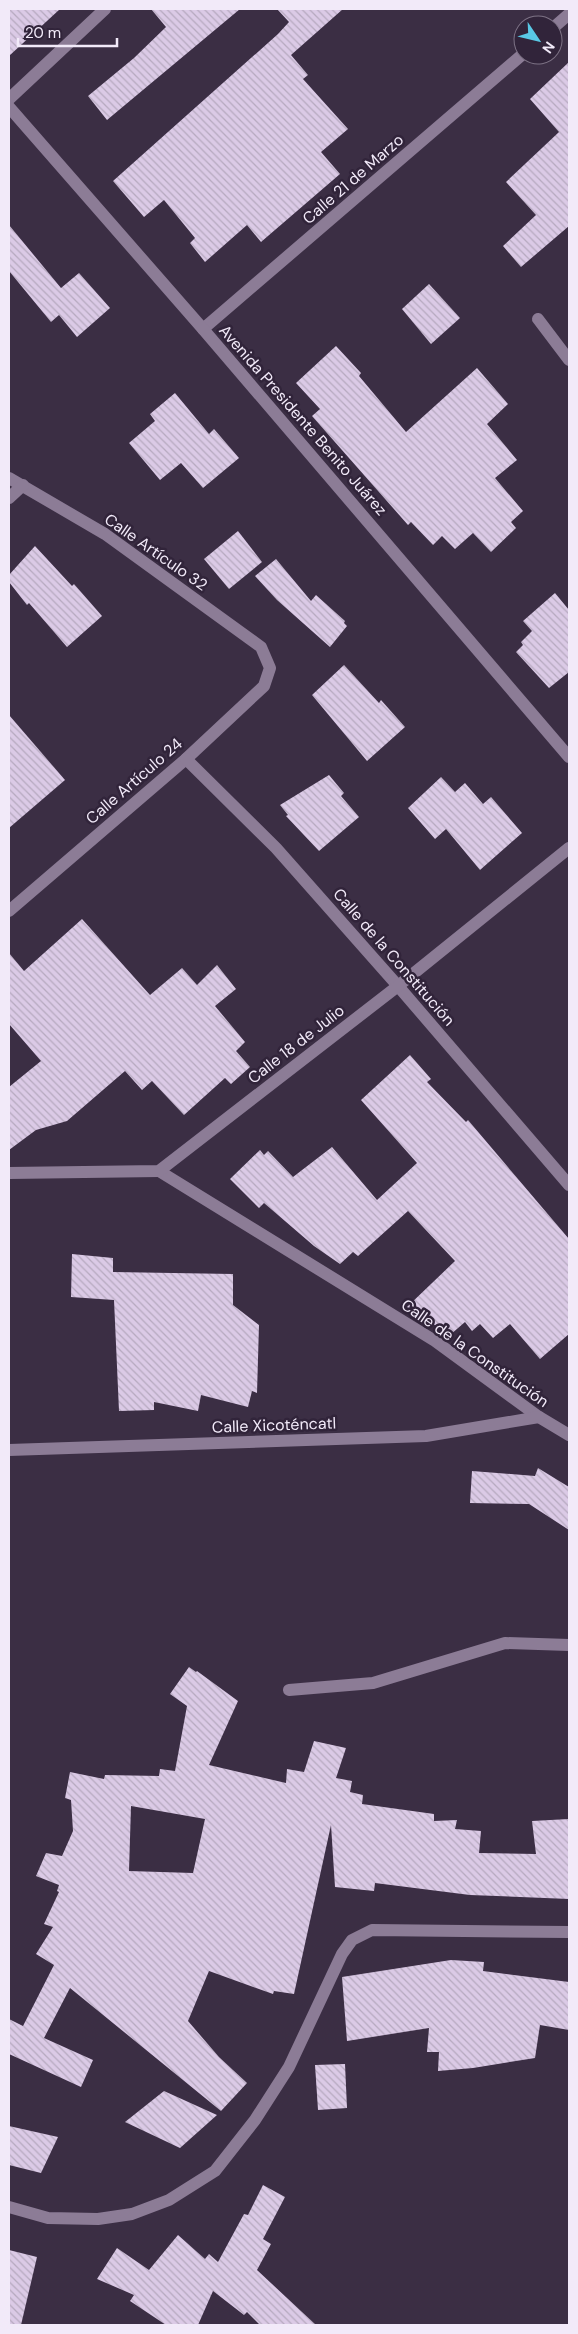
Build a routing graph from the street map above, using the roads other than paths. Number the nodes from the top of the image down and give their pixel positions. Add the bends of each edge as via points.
1 (105, 9) edge
2 (513, 63) edge
3 (9, 98) edge
4 (9, 107) edge
5 (538, 319) dead end
6 (203, 329) junction
7 (569, 360) edge
8 (9, 478) edge
9 (24, 485) junction
10 (9, 498) edge
11 (270, 668) joint
12 (569, 757) edge
13 (186, 759) junction
14 (569, 848) edge
15 (9, 911) edge
16 (398, 986) junction
17 (159, 1171) junction
18 (9, 1173) edge
19 (569, 1185) edge
20 (539, 1417) junction
21 (569, 1435) edge
22 (9, 1450) edge
23 (569, 1645) edge
24 (289, 1690) dead end
25 (569, 1932) edge
26 (9, 2207) edge

1 - 3 street
2 - 6 street, Calle 21 de Marzo
4 - 6 street, Avenida Presidente Benito Juárez
5 - 7 street
6 - 12 street, Avenida Presidente Benito Juárez
8 - 9 street, Calle Artículo 32
9 - 10 street
9 - 11 street, Calle Artículo 32 via 105,534 261,647
11 - 13 street, Calle Artículo 24 via 264,686
13 - 15 street, Calle Artículo 24
13 - 16 street, Calle de la Constitución via 276,848
14 - 16 street, Calle 18 de Julio
16 - 17 street, Calle 18 de Julio
16 - 19 street, Calle de la Constitución
17 - 18 street
17 - 20 street, Calle de la Constitución via 435,1341
20 - 21 street, Calle de la Constitución
20 - 22 street, Calle Xicoténcatl via 426,1436
23 - 24 street via 506,1643 373,1683
25 - 26 street via 372,1930 352,1940 342,1954 289,2067 255,2120 215,2171 169,2200 132,2214 98,2219 48,2218

